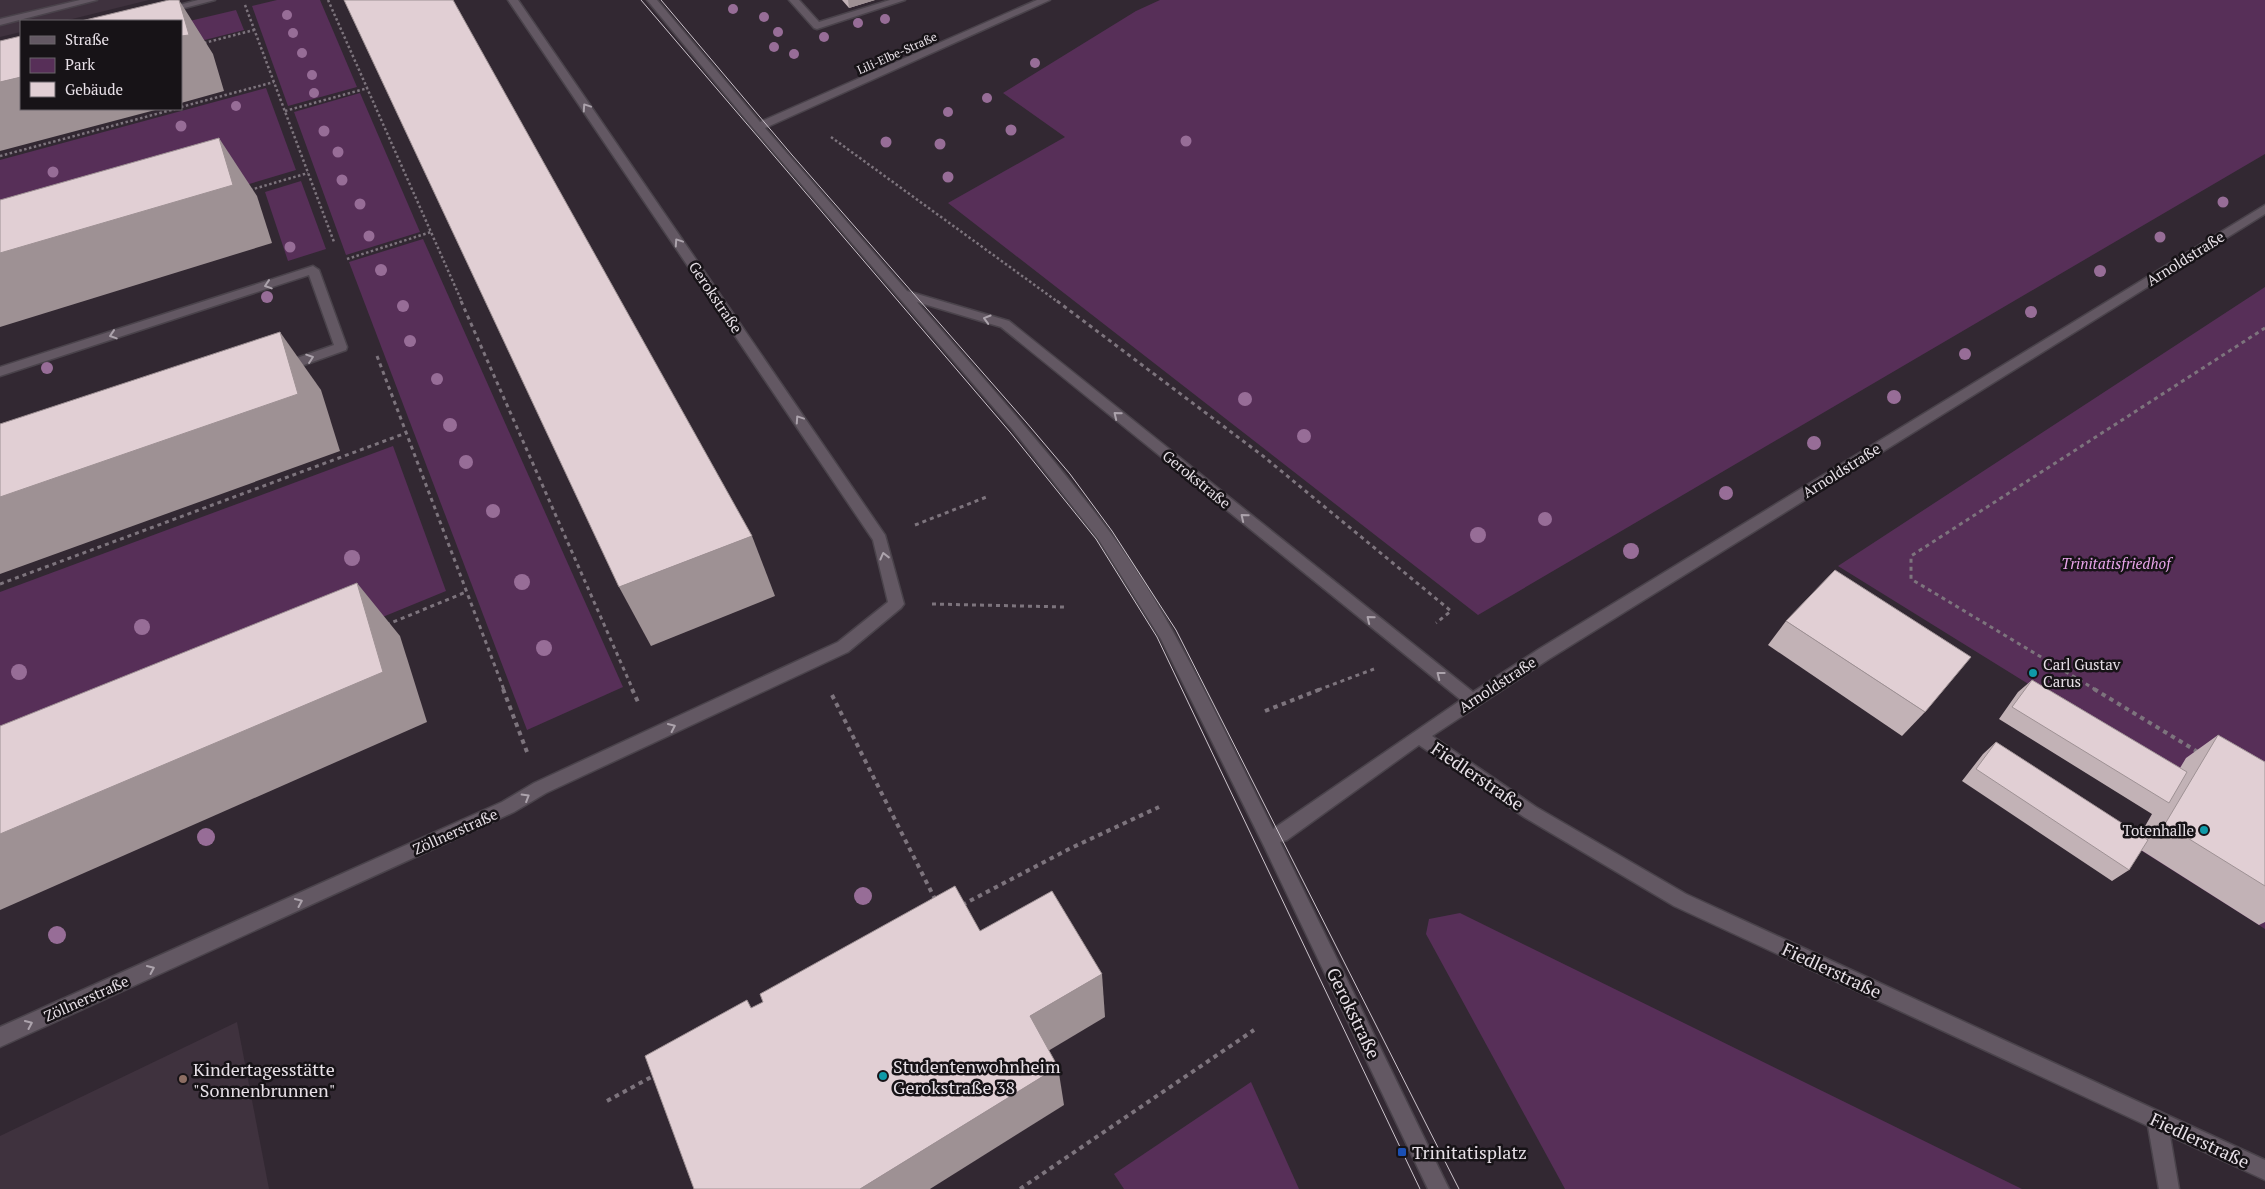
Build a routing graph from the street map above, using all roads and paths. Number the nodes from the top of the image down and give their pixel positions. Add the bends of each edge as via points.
1 (92, 0) edge
2 (210, 0) edge
3 (243, 0) edge
4 (328, 0) edge
5 (514, 0) edge
6 (652, 0) edge
7 (794, 0) edge
8 (900, 0) edge
9 (1045, 0) edge
10 (128, 20) edge
11 (0, 22) edge
12 (254, 30) junction
13 (200, 44) dead end
14 (274, 82) junction
15 (368, 88) junction
16 (182, 107) edge
17 (170, 110) edge
18 (285, 111) junction
19 (758, 127) junction
20 (831, 137) dead end
21 (0, 156) edge
22 (308, 173) junction
23 (243, 192) dead end
24 (2265, 209) edge
25 (431, 232) junction
26 (335, 244) dead end
27 (341, 261) dead end
28 (903, 294) junction
29 (2265, 328) edge
30 (377, 355) dead end
31 (0, 372) edge
32 (268, 373) edge
33 (406, 433) junction
34 (989, 496) dead end
35 (880, 539) junction
36 (0, 584) edge
37 (466, 592) junction
38 (896, 604) junction
39 (1065, 606) dead end
40 (1434, 625) dead end
41 (384, 626) dead end
42 (814, 661) junction
43 (1381, 666) dead end
44 (1472, 700) junction
45 (1265, 712) dead end
46 (653, 736) junction
47 (1419, 736) junction
48 (2206, 757) edge
49 (540, 788) junction
50 (1159, 807) dead end
51 (1269, 838) junction
52 (939, 906) edge
53 (960, 906) edge
54 (1254, 1030) dead end
55 (0, 1037) edge
56 (659, 1072) edge
57 (607, 1101) dead end
58 (2157, 1120) junction
59 (2265, 1170) edge
60 (1020, 1189) edge
61 (1439, 1189) edge
62 (2169, 1189) edge

1 - 11 street
2 - 10 street
3 - 12 path
4 - 15 path
35 -> 5 street, Gerokstraße
6 - 19 street, Gerokstraße
7 - 8 street via 817,26
9 - 19 street, Lili-Elbe-Straße
12 - 13 path
12 - 14 path
14 - 16 path
14 - 18 path
15 - 18 path
15 - 25 path
17 - 21 path
18 - 22 path
19 - 28 street, Gerokstraße
20 - 40 path via 1121,348 1262,456 1451,611
22 - 23 path
22 - 26 path
24 - 44 street, Arnoldstraße
25 - 27 path
25 - 46 path
44 -> 28 street, Gerokstraße via 1005,324
28 - 51 street, Gerokstraße via 1018,427 1104,536 1167,635
29 - 48 path via 1911,556 1911,579
30 - 33 path
32 -> 31 street via 342,347 313,270
33 - 36 path
33 - 37 path
34 - 35 path
38 -> 35 street, Gerokstraße
37 - 41 path
37 - 49 path
38 - 39 path
38 - 42 street, Zöllnerstraße via 843,648
46 -> 42 street, Zöllnerstraße
42 - 52 path
43 - 45 path
44 - 47 street, Arnoldstraße
46 - 49 street, Zöllnerstraße
47 - 51 street via 1281,834
47 - 58 street, Fiedlerstraße via 1530,812 1680,900
55 -> 49 street, Zöllnerstraße via 499,812
50 - 53 path
51 - 61 street, Gerokstraße
54 - 60 path
56 - 57 path
58 - 59 street, Fiedlerstraße
58 - 62 street

